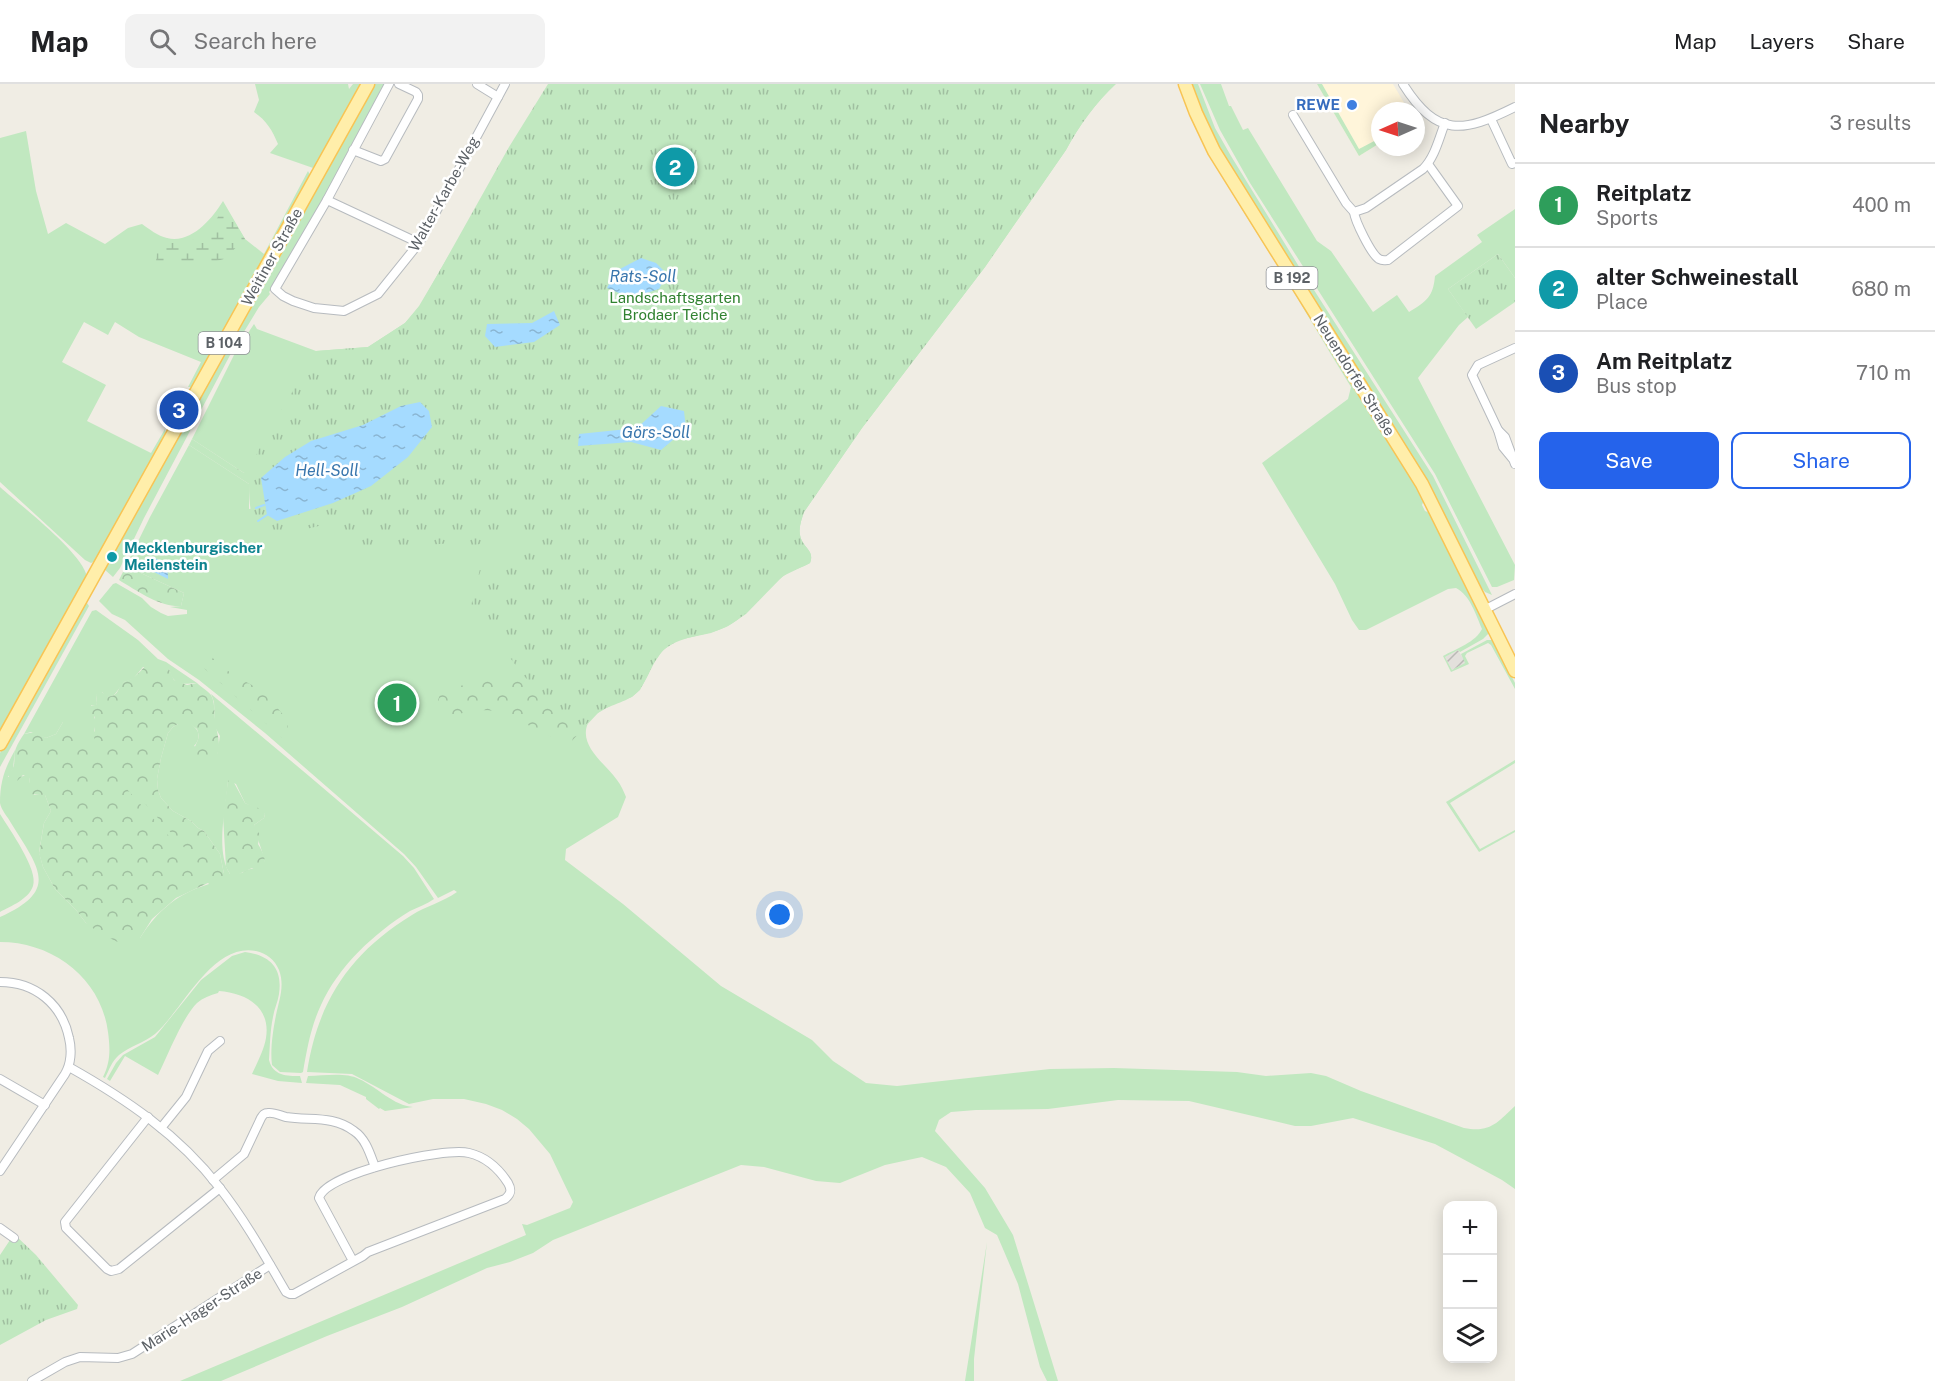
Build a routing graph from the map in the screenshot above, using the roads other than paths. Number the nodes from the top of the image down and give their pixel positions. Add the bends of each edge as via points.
1 (368, 84) edge
2 (389, 84) edge
3 (399, 84) edge
4 (477, 84) edge
5 (505, 84) edge
6 (1185, 84) edge
7 (1403, 84) edge
8 (498, 97) junction
9 (1515, 107) edge
10 (1293, 115) dead end
11 (1491, 119) junction
12 (1444, 123) junction
13 (353, 150) junction
14 (1515, 163) edge
15 (1428, 164) junction
16 (327, 200) junction
17 (1354, 212) junction
18 (419, 243) junction
19 (1515, 348) edge
20 (1513, 461) edge
21 (1515, 594) edge
22 (1484, 610) junction
23 (1515, 671) edge
24 (0, 744) edge
25 (0, 982) edge
26 (220, 1041) dead end
27 (69, 1067) junction
28 (0, 1079) edge
29 (45, 1105) junction
30 (148, 1117) junction
31 (161, 1128) junction
32 (375, 1167) junction
33 (0, 1172) edge
34 (213, 1180) junction
35 (220, 1188) junction
36 (0, 1228) edge
37 (14, 1238) dead end
38 (353, 1261) junction
39 (270, 1266) junction
40 (32, 1381) edge

1 - 24 main road, Weitiner Straße / B 104
2 - 13 street
3 - 13 street via 416,92 418,99 385,159 376,160
4 - 8 street
5 - 8 street, Walter-Karbe-Weg
6 - 22 main road, Neuendorfer Straße / B 192 via 1214,151 1422,484
7 - 12 street via 1420,109
8 - 18 street, Walter-Karbe-Weg
9 - 11 street
10 - 17 street
11 - 12 street via 1469,126
11 - 14 street via 1512,164
12 - 15 street
13 - 16 street
15 - 17 street via 1366,208
15 - 17 street via 1458,206 1388,260 1376,256
16 - 18 street
16 - 18 street, Walter-Karbe-Weg via 275,289 293,301 344,311 378,294
19 - 20 street via 1478,365 1473,373 1503,447
21 - 22 street
22 - 23 main road, Neuendorfer Straße / B 192
25 - 27 street via 34,989 55,1006 68,1031
26 - 31 street via 208,1052 186,1097
27 - 29 street
27 - 30 street
28 - 29 street
29 - 33 street
30 - 31 street
30 - 35 street via 65,1222 66,1228 107,1269 119,1269
31 - 34 street
32 - 34 street via 364,1142 352,1129 332,1121 269,1113 261,1118 244,1154
32 - 38 street via 320,1193 319,1198
32 - 38 street via 424,1155 467,1152 493,1165 511,1191 505,1199
34 - 35 street
35 - 39 street
36 - 37 street
38 - 39 street via 294,1294 286,1292
39 - 40 street, Marie-Hager-Straße via 132,1354 118,1358 80,1357

